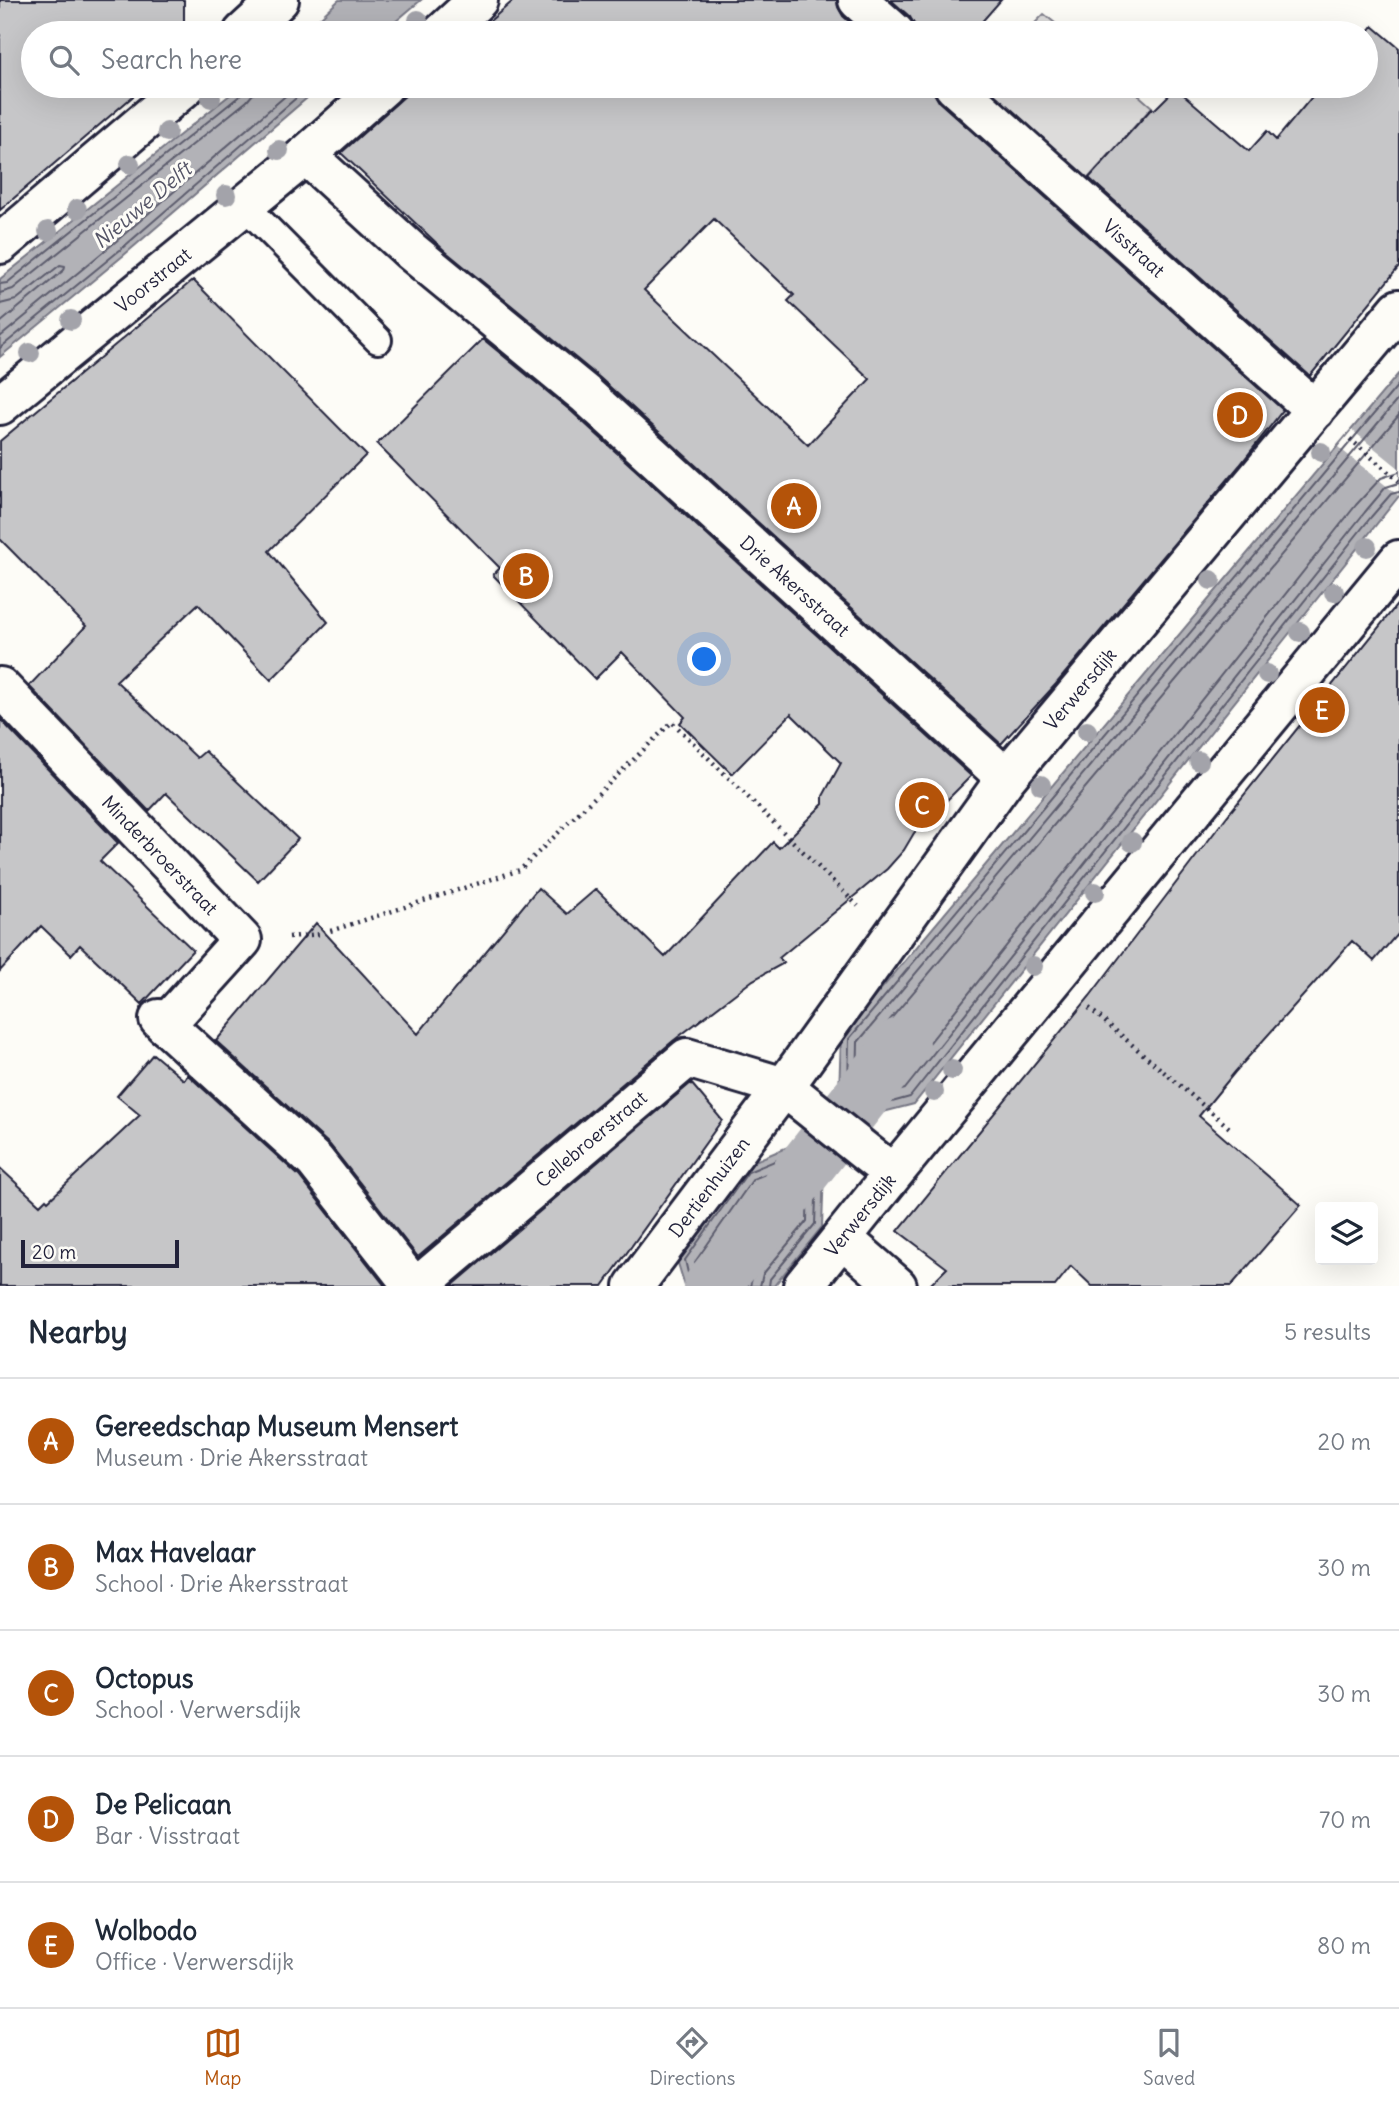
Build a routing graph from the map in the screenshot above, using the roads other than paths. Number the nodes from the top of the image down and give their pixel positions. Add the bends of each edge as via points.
1 (279, 0) edge
2 (478, 0) edge
3 (858, 0) edge
4 (256, 21) edge
5 (455, 21) edge
6 (882, 21) edge
7 (172, 98) edge
8 (370, 98) edge
9 (967, 98) edge
10 (306, 155) junction
11 (245, 206) junction
12 (0, 244) edge
13 (1399, 309) edge
14 (378, 340) dead end
15 (0, 405) edge
16 (1315, 410) junction
17 (1399, 560) edge
18 (0, 687) edge
19 (1006, 778) junction
20 (796, 1096) junction
21 (880, 1165) junction
22 (842, 1238) junction
23 (416, 1286) edge
24 (634, 1286) edge
25 (803, 1286) edge
26 (897, 1286) edge

1 - 4 street
2 - 5 street
3 - 6 street
7 - 12 street
8 - 10 street, Voorstraat
9 - 16 street, Visstraat
10 - 11 street, Voorstraat
10 - 19 street, Drie Akersstraat via 411,251 585,394
11 - 14 lane
11 - 15 street, Voorstraat
13 - 16 street, Verwersdijk
16 - 19 street, Verwersdijk
17 - 21 street, Verwersdijk via 1055,978
18 - 23 street, Minderbroerstraat via 242,940 162,1022 314,1160
19 - 20 street, Verwersdijk via 891,939
20 - 21 street
20 - 23 street, Cellebroerstraat via 687,1058
20 - 24 street, Dertienhuizen
21 - 22 street, Verwersdijk
22 - 25 street, Verwersdijk
22 - 26 street

